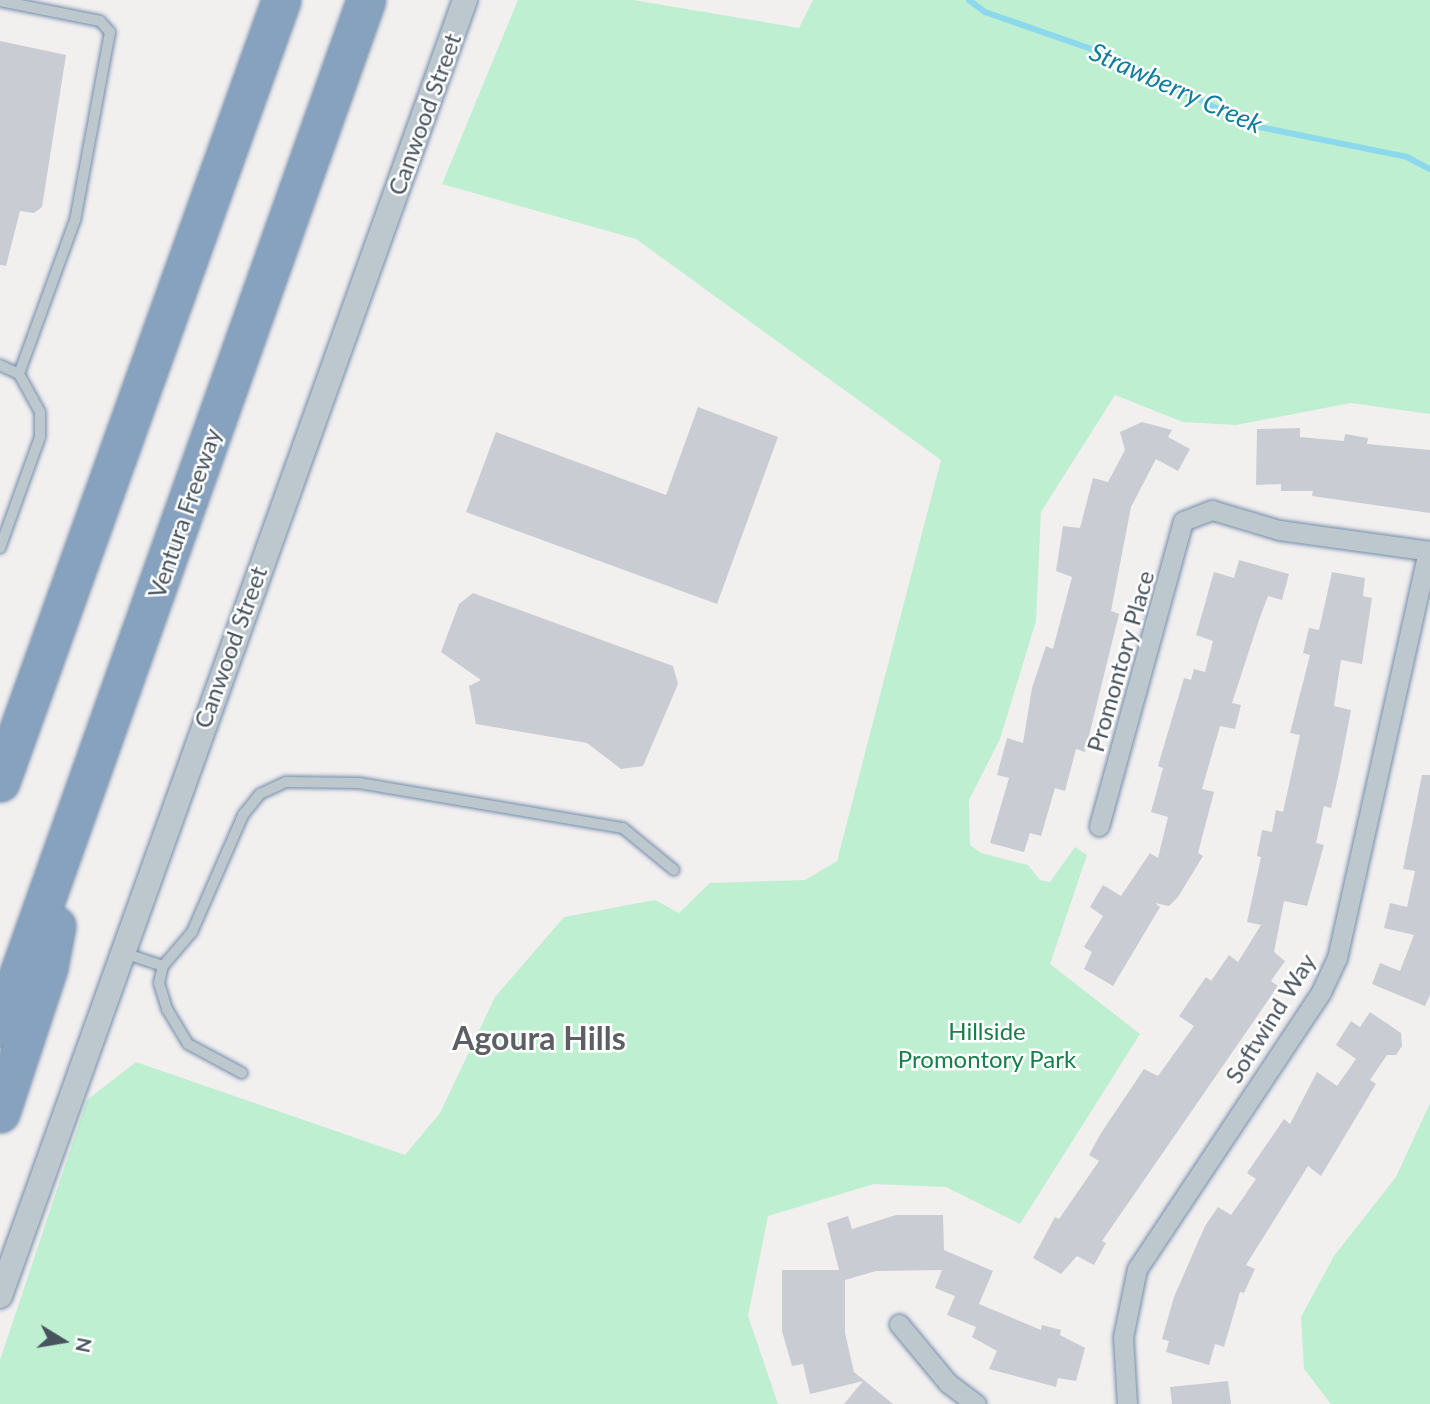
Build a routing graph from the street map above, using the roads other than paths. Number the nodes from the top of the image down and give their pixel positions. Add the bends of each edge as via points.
1 (281, 0) edge
2 (366, 0) edge
3 (465, 0) edge
4 (0, 1) edge
5 (0, 365) edge
6 (19, 374) junction
7 (0, 548) edge
8 (1429, 551) edge
9 (33, 692) junction
10 (0, 742) edge
11 (0, 782) edge
12 (75, 822) junction
13 (1099, 826) dead end
14 (674, 870) dead end
15 (120, 952) junction
16 (163, 967) junction
17 (0, 1027) edge
18 (242, 1073) dead end
19 (0, 1113) edge
20 (0, 1296) edge
21 (899, 1324) dead end
22 (976, 1404) edge
23 (1127, 1404) edge

1 - 9 highway
2 - 12 highway, Ventura Freeway
3 - 15 street, Canwood Street
4 - 6 lane via 100,21 110,32 75,220
5 - 6 lane
6 - 7 lane via 40,412 40,437
8 - 13 street, Promontory Place via 1279,530 1212,510 1183,521
8 - 23 street, Softwind Way via 1337,958 1321,992 1136,1269 1123,1337
9 - 10 highway
9 - 11 highway
12 - 17 highway, Ventura Freeway
12 - 19 highway via 48,968
14 - 16 lane via 623,828 359,783 286,782 260,794 243,815 192,932
15 - 16 lane
15 - 20 street, Canwood Street
16 - 18 lane via 159,983 177,1030 202,1056
21 - 22 street via 948,1383

